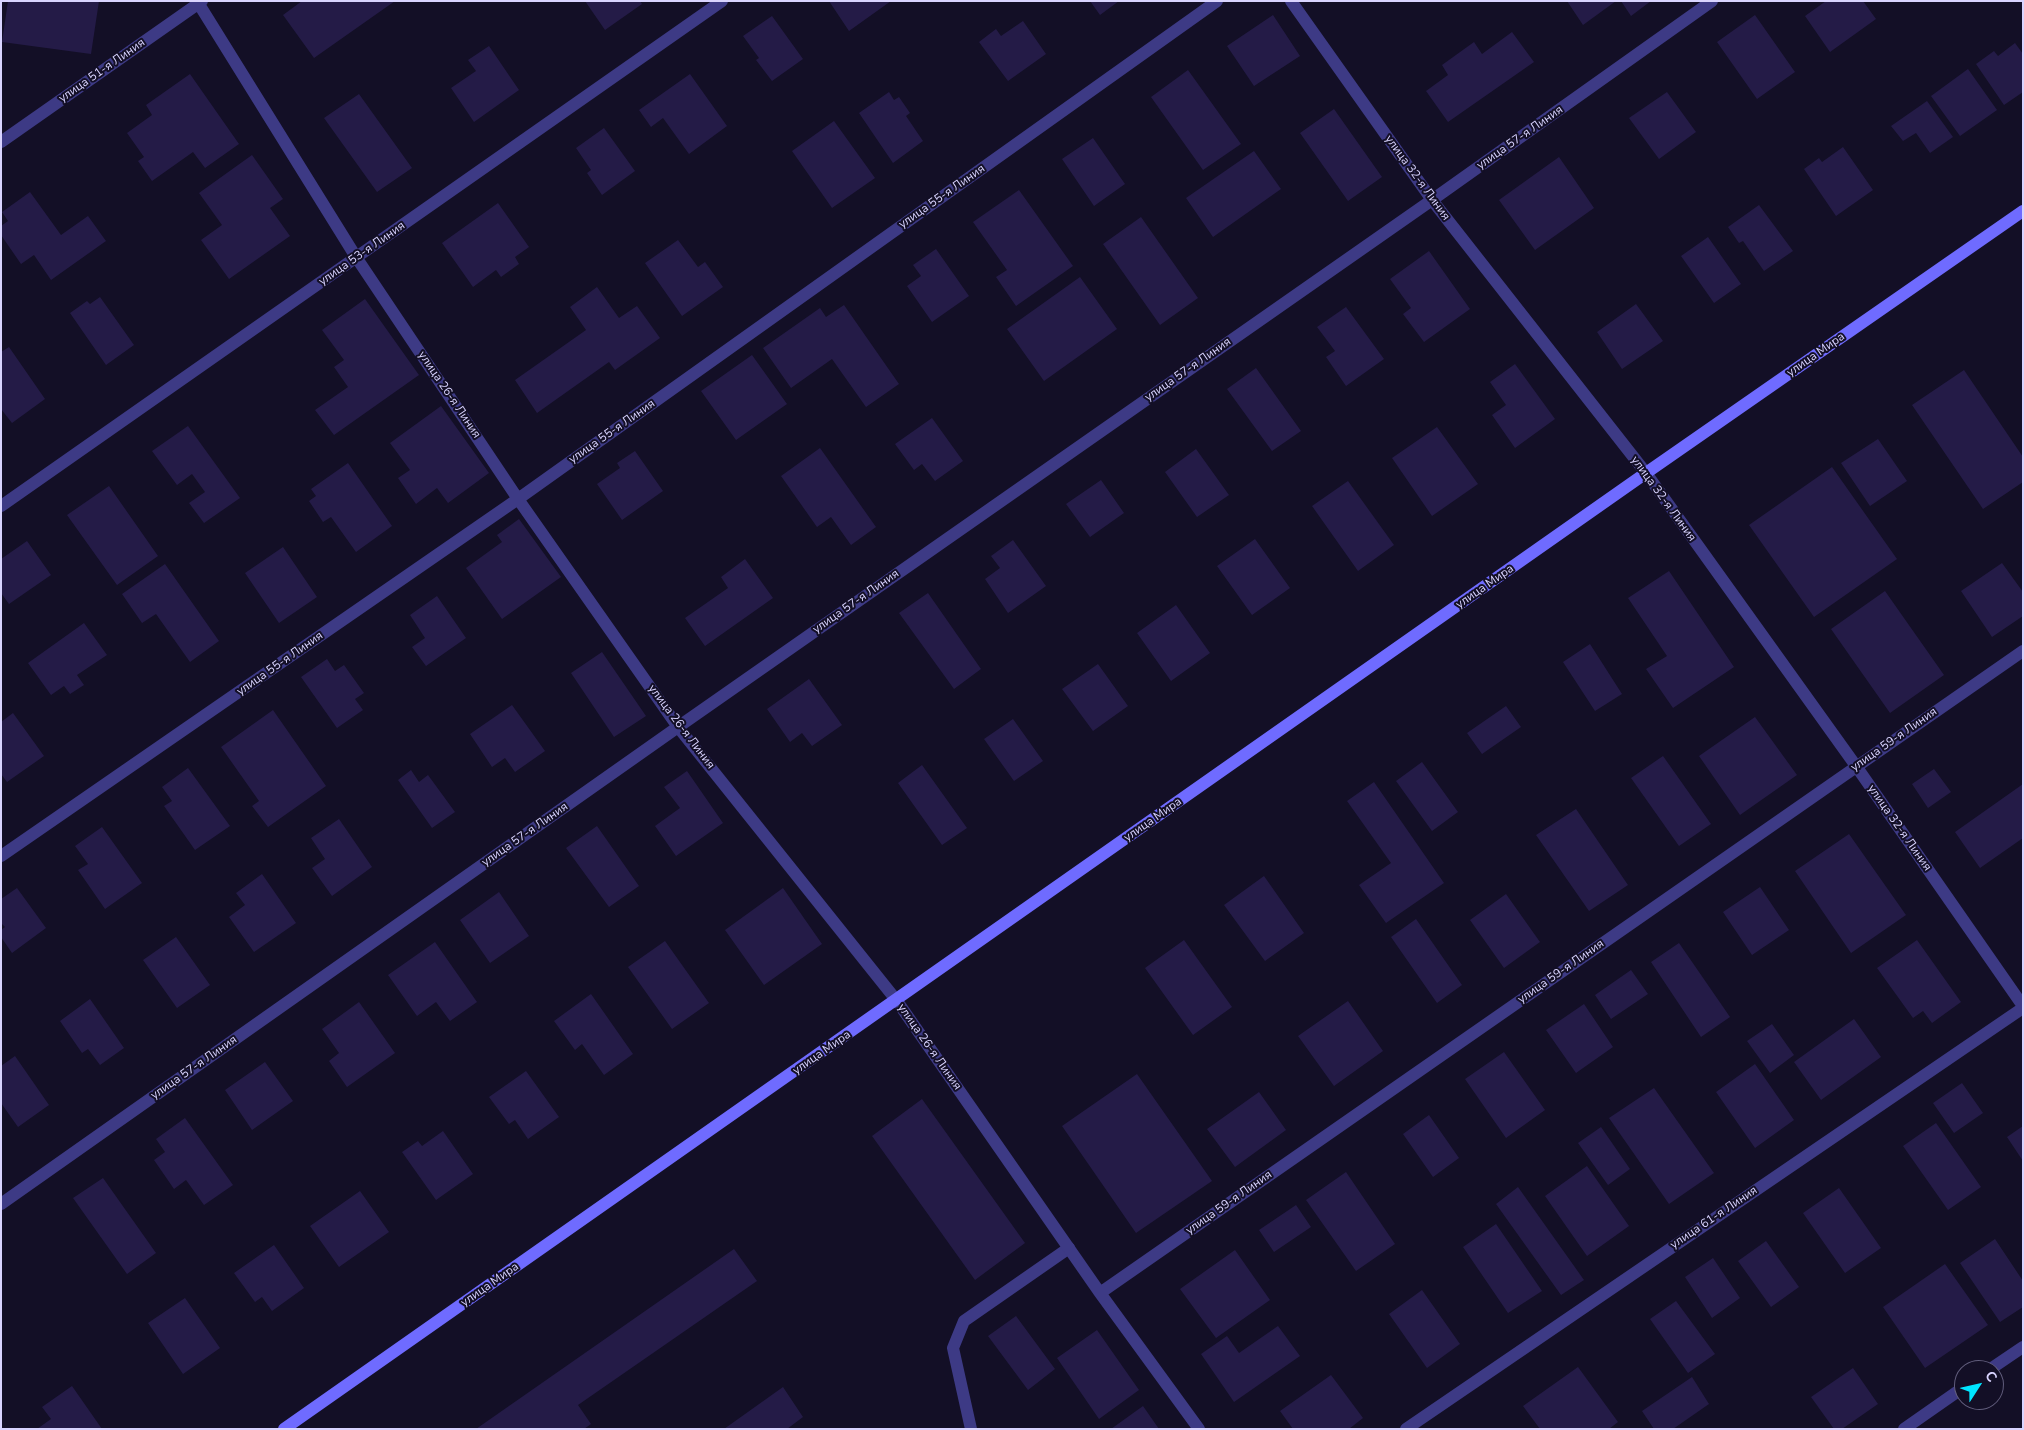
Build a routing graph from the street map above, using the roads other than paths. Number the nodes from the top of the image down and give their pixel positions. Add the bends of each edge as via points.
1 (722, 1) edge
2 (1218, 1) edge
3 (1291, 1) edge
4 (1712, 1) edge
5 (199, 2) edge
6 (1, 142) edge
7 (1432, 200) junction
8 (2023, 211) edge
9 (356, 257) junction
10 (1646, 473) junction
11 (518, 499) junction
12 (1, 506) edge
13 (2023, 651) edge
14 (678, 726) junction
15 (1856, 766) junction
16 (1, 856) edge
17 (897, 1001) junction
18 (2023, 1007) edge
19 (1, 1204) edge
20 (1069, 1248) junction
21 (1100, 1292) junction
22 (2023, 1347) edge
23 (2004, 1360) edge
24 (1954, 1395) edge
25 (284, 1429) edge
26 (971, 1429) edge
27 (1199, 1429) edge
28 (1406, 1429) edge
29 (1904, 1429) edge

1 - 9 street, улица 53-я Линия
2 - 11 street, улица 55-я Линия
3 - 7 street, улица 32-я Линия
4 - 7 street, улица 57-я Линия
5 - 6 street, улица 51-я Линия
5 - 9 street, улица 26-я Линия
7 - 10 street, улица 32-я Линия
7 - 14 street, улица 57-я Линия
8 - 10 main road, улица Мира
9 - 11 street, улица 26-я Линия
9 - 12 street, улица 53-я Линия
10 - 15 street, улица 32-я Линия
10 - 17 main road, улица Мира
11 - 14 street, улица 26-я Линия
11 - 16 street, улица 55-я Линия
13 - 15 street, улица 59-я Линия
14 - 17 street, улица 26-я Линия
14 - 19 street, улица 57-я Линия
15 - 18 street, улица 32-я Линия
15 - 21 street, улица 59-я Линия
17 - 20 street, улица 26-я Линия
17 - 25 main road, улица Мира
18 - 28 street, улица 61-я Линия
20 - 21 street, улица 26-я Линия
20 - 26 street via 964,1321 953,1348
21 - 27 street, улица 26-я Линия
22 - 23 street
24 - 29 street

